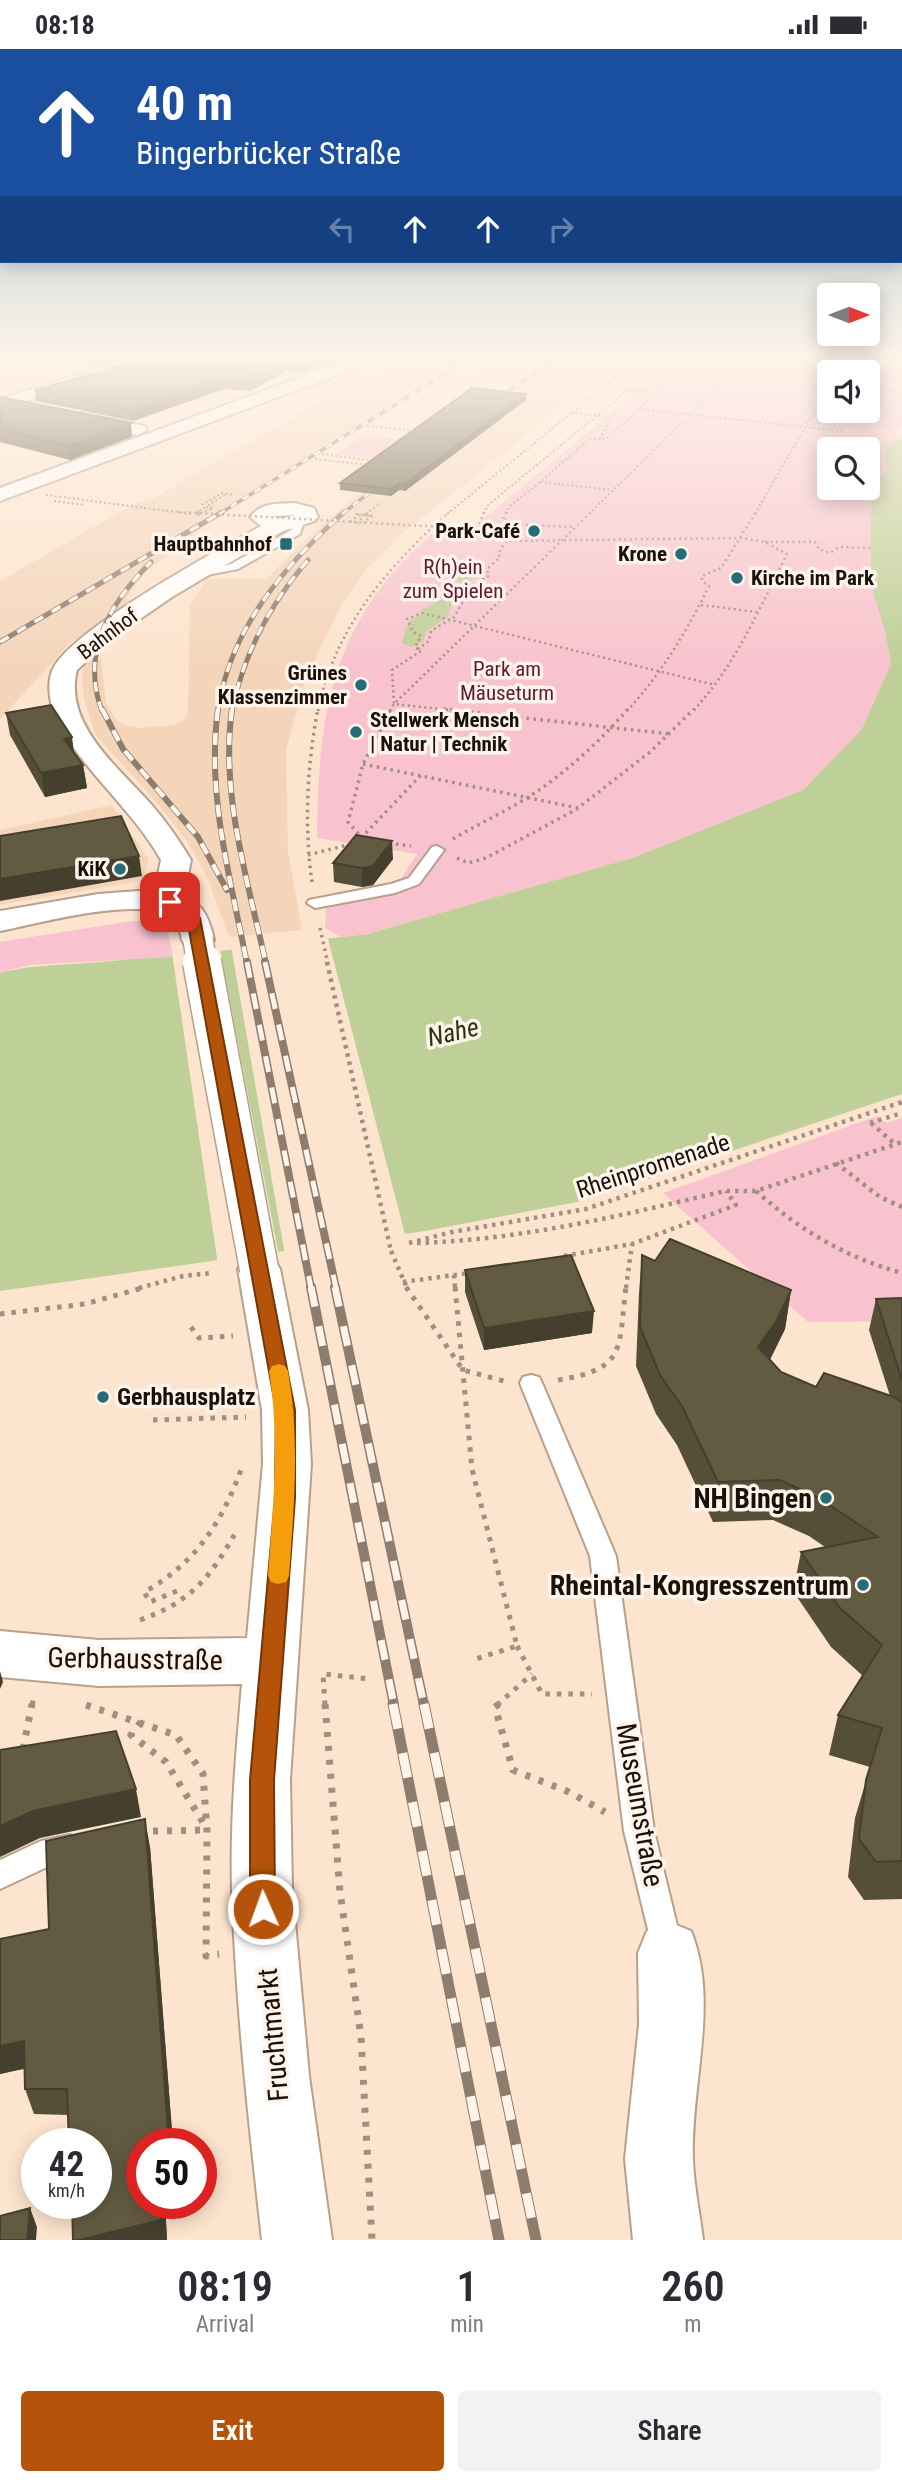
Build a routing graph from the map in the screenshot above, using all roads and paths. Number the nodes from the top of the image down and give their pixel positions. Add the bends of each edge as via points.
1 (88, 462) edge
2 (342, 462) edge
3 (510, 462) edge
4 (541, 462) edge
5 (563, 462) edge
6 (642, 462) edge
7 (784, 462) edge
8 (373, 466) edge
9 (540, 482) junction
10 (613, 490) junction
11 (227, 494) junction
12 (0, 495) edge
13 (46, 495) dead end
14 (234, 495) dead end
15 (53, 501) dead end
16 (381, 503) dead end
17 (84, 505) dead end
18 (200, 512) junction
19 (356, 515) dead end
20 (364, 516) junction
21 (373, 516) dead end
22 (290, 523) dead end
23 (350, 523) junction
24 (356, 523) junction
25 (362, 523) junction
26 (509, 524) junction
27 (575, 527) junction
28 (478, 529) junction
29 (741, 538) junction
30 (504, 540) junction
31 (562, 540) junction
32 (765, 542) junction
33 (870, 548) dead end
34 (701, 605) junction
35 (757, 612) junction
36 (449, 619) junction
37 (474, 625) junction
38 (418, 649) junction
39 (658, 671) junction
40 (715, 685) junction
41 (394, 704) junction
42 (611, 727) junction
43 (670, 734) junction
44 (363, 764) junction
45 (421, 775) junction
46 (529, 796) junction
47 (578, 808) junction
48 (361, 839) junction
49 (374, 841) edge
50 (386, 842) edge
51 (437, 850) junction
52 (158, 899) junction
53 (314, 903) dead end
54 (0, 921) edge
55 (320, 928) dead end
56 (902, 1103) edge
57 (902, 1113) edge
58 (902, 1142) edge
59 (895, 1144) junction
60 (835, 1163) junction
61 (725, 1191) junction
62 (756, 1191) junction
63 (902, 1207) edge
64 (632, 1244) junction
65 (563, 1256) edge
66 (480, 1271) edge
67 (212, 1273) dead end
68 (902, 1273) edge
69 (454, 1275) junction
70 (403, 1282) junction
71 (0, 1314) edge
72 (191, 1327) dead end
73 (228, 1336) dead end
74 (463, 1370) junction
75 (531, 1383) junction
76 (257, 1416) dead end
77 (153, 1420) dead end
78 (245, 1460) dead end
79 (177, 1591) dead end
80 (196, 1593) dead end
81 (152, 1616) dead end
82 (517, 1646) junction
83 (0, 1654) edge
84 (472, 1660) dead end
85 (270, 1661) junction
86 (532, 1674) junction
87 (369, 1679) dead end
88 (36, 1690) dead end
89 (565, 1695) dead end
90 (23, 1752) edge
91 (569, 1792) dead end
92 (207, 1830) junction
93 (153, 1831) joint
94 (0, 1875) edge
95 (669, 1953) joint
96 (297, 2240) edge
97 (372, 2240) edge
98 (668, 2240) edge

1 - 12 main road
2 - 8 path
3 - 48 path via 439,519 376,583 351,621 329,669 312,739 308,855
4 - 28 path via 487,506
5 - 9 path
6 - 10 path
7 - 29 path
9 - 10 path
9 - 26 path via 509,507 503,520
10 - 27 path
11 - 14 path
11 - 18 path via 202,505
11 - 18 path, bridge via 207,506 213,508
13 - 18 path, bridge
15 - 17 path
16 - 20 path
18 - 23 path, bridge
19 - 20 path
20 - 21 path
20 - 23 path, bridge
20 - 24 path, bridge
20 - 25 path, bridge via 371,516
22 - 52 main road, Bahnhof via 196,574 108,631 75,656 65,670 62,684 68,719 91,755 141,811 176,860 173,880
23 - 24 path, bridge
24 - 25 path, bridge
25 - 28 path, bridge
26 - 27 path
26 - 30 path
27 - 31 path
28 - 30 path via 476,533 498,534 476,538
29 - 31 path
29 - 32 path
29 - 34 path via 721,568 702,576 709,586
30 - 31 path
30 - 36 path via 500,557 487,569 489,576 472,585
31 - 37 path
32 - 33 path via 815,542 830,553 839,547
32 - 35 path via 787,554
34 - 35 path
34 - 39 path
35 - 40 path
36 - 37 path
36 - 38 path via 431,631 429,641
36 - 38 path via 422,613 407,619 412,632 421,636
37 - 39 path
37 - 41 path
38 - 41 path via 421,651 392,670
39 - 40 path
39 - 42 path
40 - 43 path
41 - 42 path
41 - 44 path
42 - 43 path
42 - 46 path via 582,758
43 - 47 path
44 - 45 path
44 - 48 path via 348,822
45 - 46 path
45 - 48 path
46 - 47 path
46 - 51 path
47 - 51 path via 468,863
48 - 49 path
50 - 51 path
51 - 53 lane via 414,881
52 - 54 main road via 128,899
52 - 85 main road, Fruchtmarkt, bridge via 178,904 194,918 282,1391 285,1498
55 - 70 path, bridge via 391,1251
56 - 61 path, Rheinpromenade via 586,1209 409,1243 521,1236
57 - 59 path via 870,1123
58 - 59 path
59 - 60 path
60 - 62 path
60 - 63 path via 880,1197
61 - 62 path
61 - 64 path via 736,1205
62 - 68 path via 820,1243
64 - 65 path
64 - 75 path via 618,1351 602,1370
66 - 69 path
67 - 71 path via 183,1276 86,1304
69 - 70 path
69 - 74 path
70 - 74 path
72 - 73 path via 199,1338
74 - 75 path
74 - 82 path via 472,1469
75 - 95 lane, Museumstraße via 603,1556 639,1831
76 - 77 path
78 - 79 path via 207,1542 171,1579 144,1592 150,1602
80 - 81 path
82 - 84 path
82 - 86 path
83 - 85 main road, Gerbhausstraße via 99,1663
85 - 96 main road, Fruchtmarkt via 262,1780 262,1889 276,2076
86 - 89 path via 542,1694
86 - 91 path via 495,1707 513,1770
87 - 97 path via 323,1674 340,1892 361,2036
88 - 90 path
92 - 92 path via 203,1775 176,1735 141,1722 131,1735 166,1762
92 - 93 path
93 - 94 lane via 41,1855
95 - 98 main road, Museumstraße via 671,2024 659,2159

